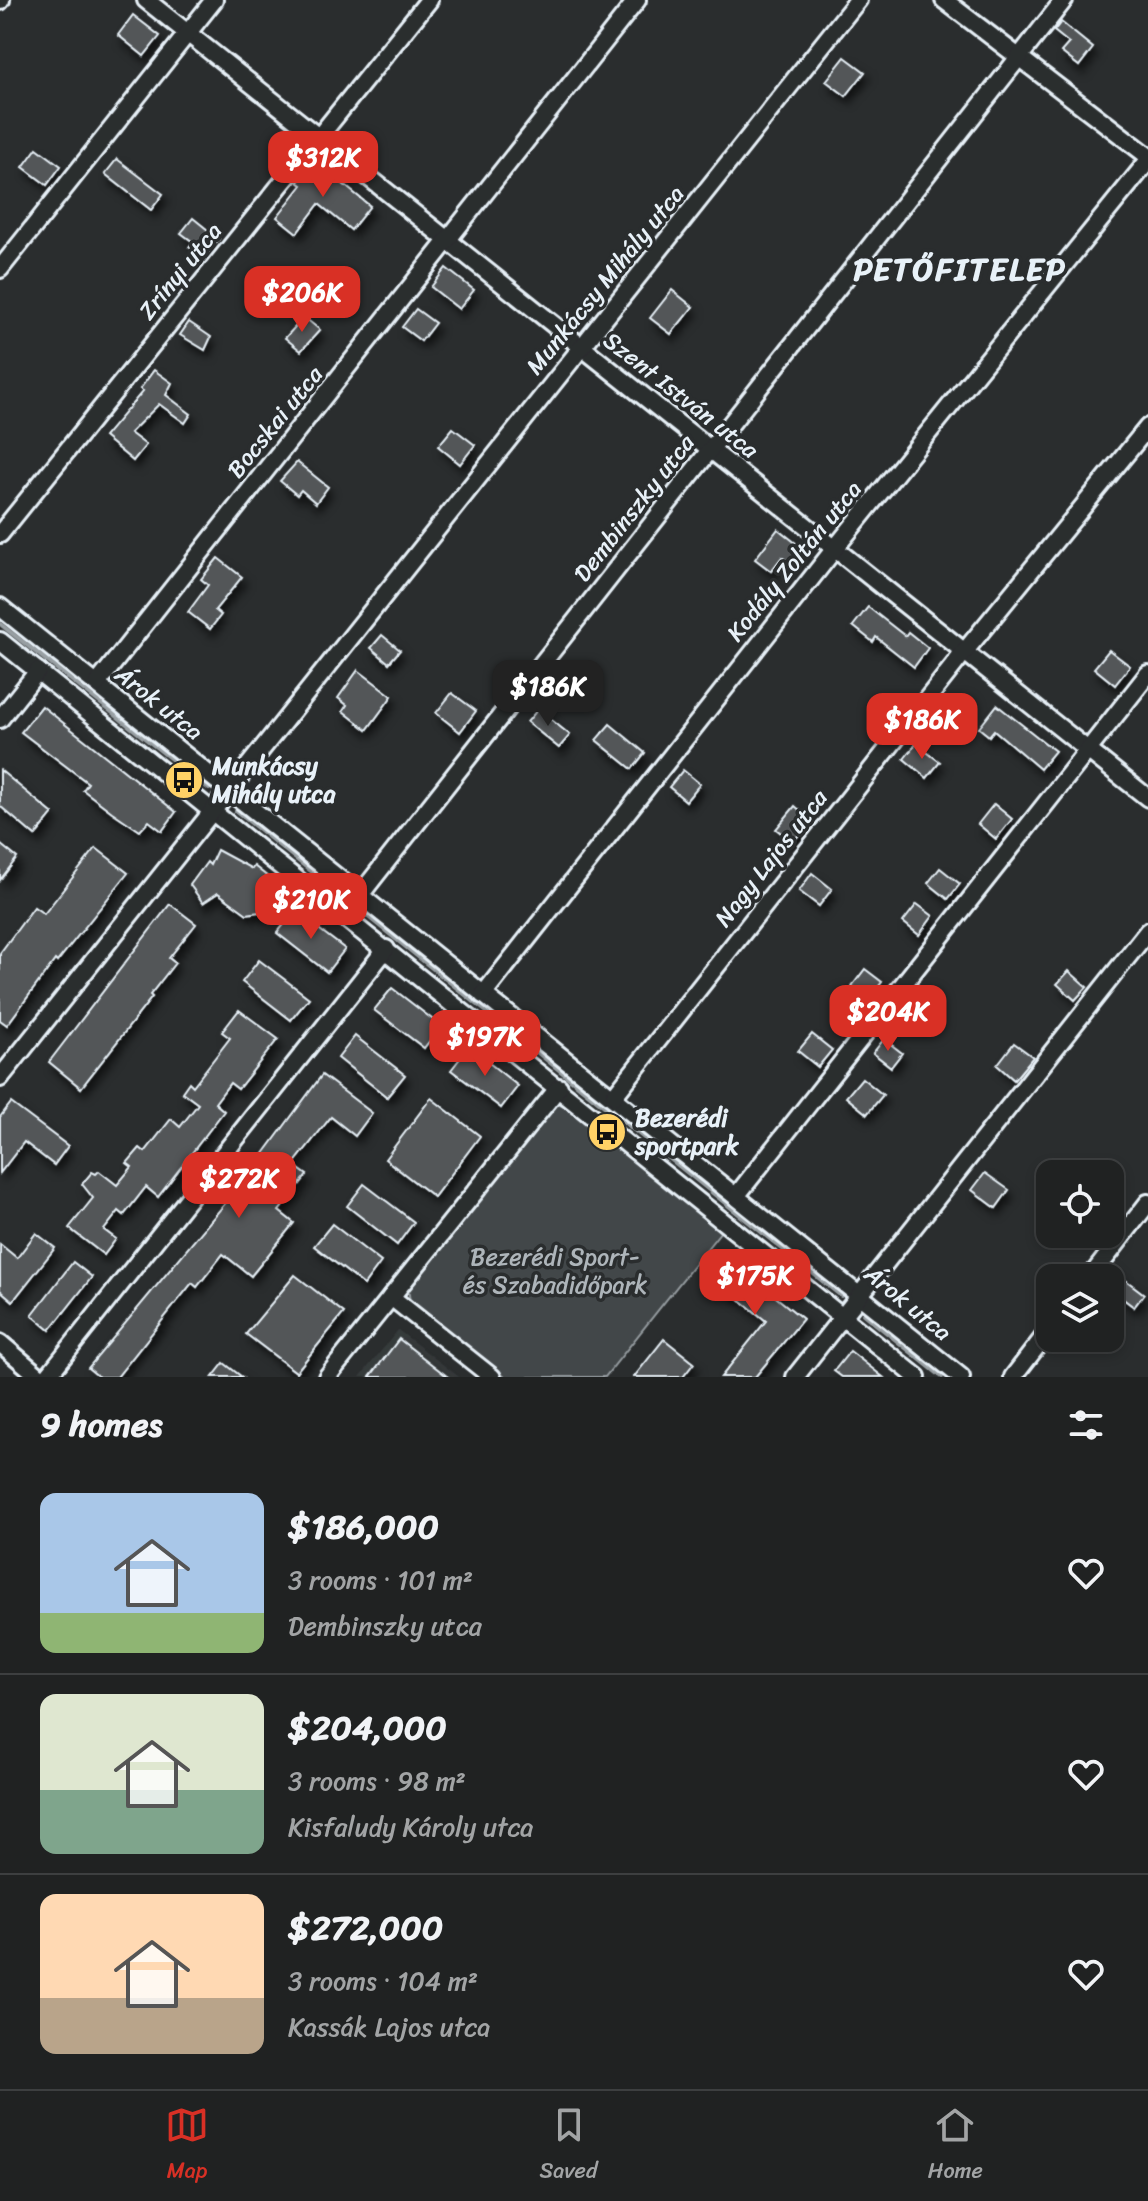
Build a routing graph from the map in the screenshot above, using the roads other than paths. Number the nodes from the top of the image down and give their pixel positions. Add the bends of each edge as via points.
1 (146, 0) edge
2 (214, 0) edge
3 (429, 0) edge
4 (637, 0) edge
5 (858, 0) edge
6 (944, 0) edge
7 (1064, 0) edge
8 (188, 34) junction
9 (1016, 58) junction
10 (318, 137) junction
11 (1148, 158) edge
12 (449, 242) junction
13 (0, 269) edge
14 (583, 348) junction
15 (1148, 427) edge
16 (711, 449) junction
17 (0, 534) edge
18 (836, 547) junction
19 (0, 607) edge
20 (0, 641) edge
21 (965, 651) junction
22 (38, 671) junction
23 (1148, 674) edge
24 (97, 684) junction
25 (0, 719) edge
26 (1089, 750) junction
27 (231, 790) junction
28 (1148, 798) edge
29 (212, 809) junction
30 (360, 895) junction
31 (1148, 931) edge
32 (386, 949) junction
33 (483, 995) junction
34 (0, 1078) edge
35 (559, 1087) junction
36 (614, 1096) junction
37 (737, 1195) junction
38 (1148, 1203) edge
39 (1101, 1264) edge
40 (862, 1295) junction
41 (391, 1297) junction
42 (842, 1317) junction
43 (0, 1343) edge
44 (1036, 1347) edge
45 (40, 1377) edge
46 (47, 1377) edge
47 (327, 1377) edge
48 (492, 1377) edge
49 (795, 1377) edge
50 (917, 1377) edge
51 (961, 1377) edge
52 (1013, 1377) edge

1 - 8 street, Szent István utca
2 - 8 street
3 - 10 street, Zrínyi utca
4 - 12 street, Bocskai utca
5 - 14 street, Munkácsy Mihály utca
6 - 9 street
7 - 9 street, Dembinszky utca
8 - 10 street, Szent István utca
8 - 13 street
9 - 11 street
9 - 16 street, Dembinszky utca
10 - 12 street, Szent István utca
10 - 17 street, Zrínyi utca
11 - 18 street, Kodály Zoltán utca
12 - 14 street, Szent István utca
12 - 24 street, Bocskai utca
14 - 16 street, Szent István utca
14 - 27 street, Munkácsy Mihály utca
15 - 21 street, Nagy Lajos utca
16 - 18 street, Szent István utca
16 - 30 street, Dembinszky utca
18 - 21 street, Szent István utca
18 - 33 street, Kodály Zoltán utca
19 - 24 street, Árok utca
20 - 22 street
21 - 26 street, Szent István utca
21 - 36 street, Nagy Lajos utca
22 - 25 street
22 - 29 street
23 - 26 street
24 - 27 street, Árok utca
26 - 28 street, Szent István utca
26 - 37 street
27 - 29 street, Munkácsy Mihály utca
27 - 30 street, Árok utca
29 - 32 street
29 - 34 street, Munkácsy Mihály utca
30 - 33 street, Árok utca
31 - 40 street
32 - 35 street
32 - 46 street
33 - 36 street, Árok utca
35 - 41 street
35 - 42 street
36 - 37 street, Árok utca
37 - 40 street, Árok utca
38 - 39 street
40 - 42 street
40 - 51 street, Árok utca
41 - 47 street
41 - 48 street
42 - 49 street
42 - 50 street
43 - 45 street
44 - 52 street

